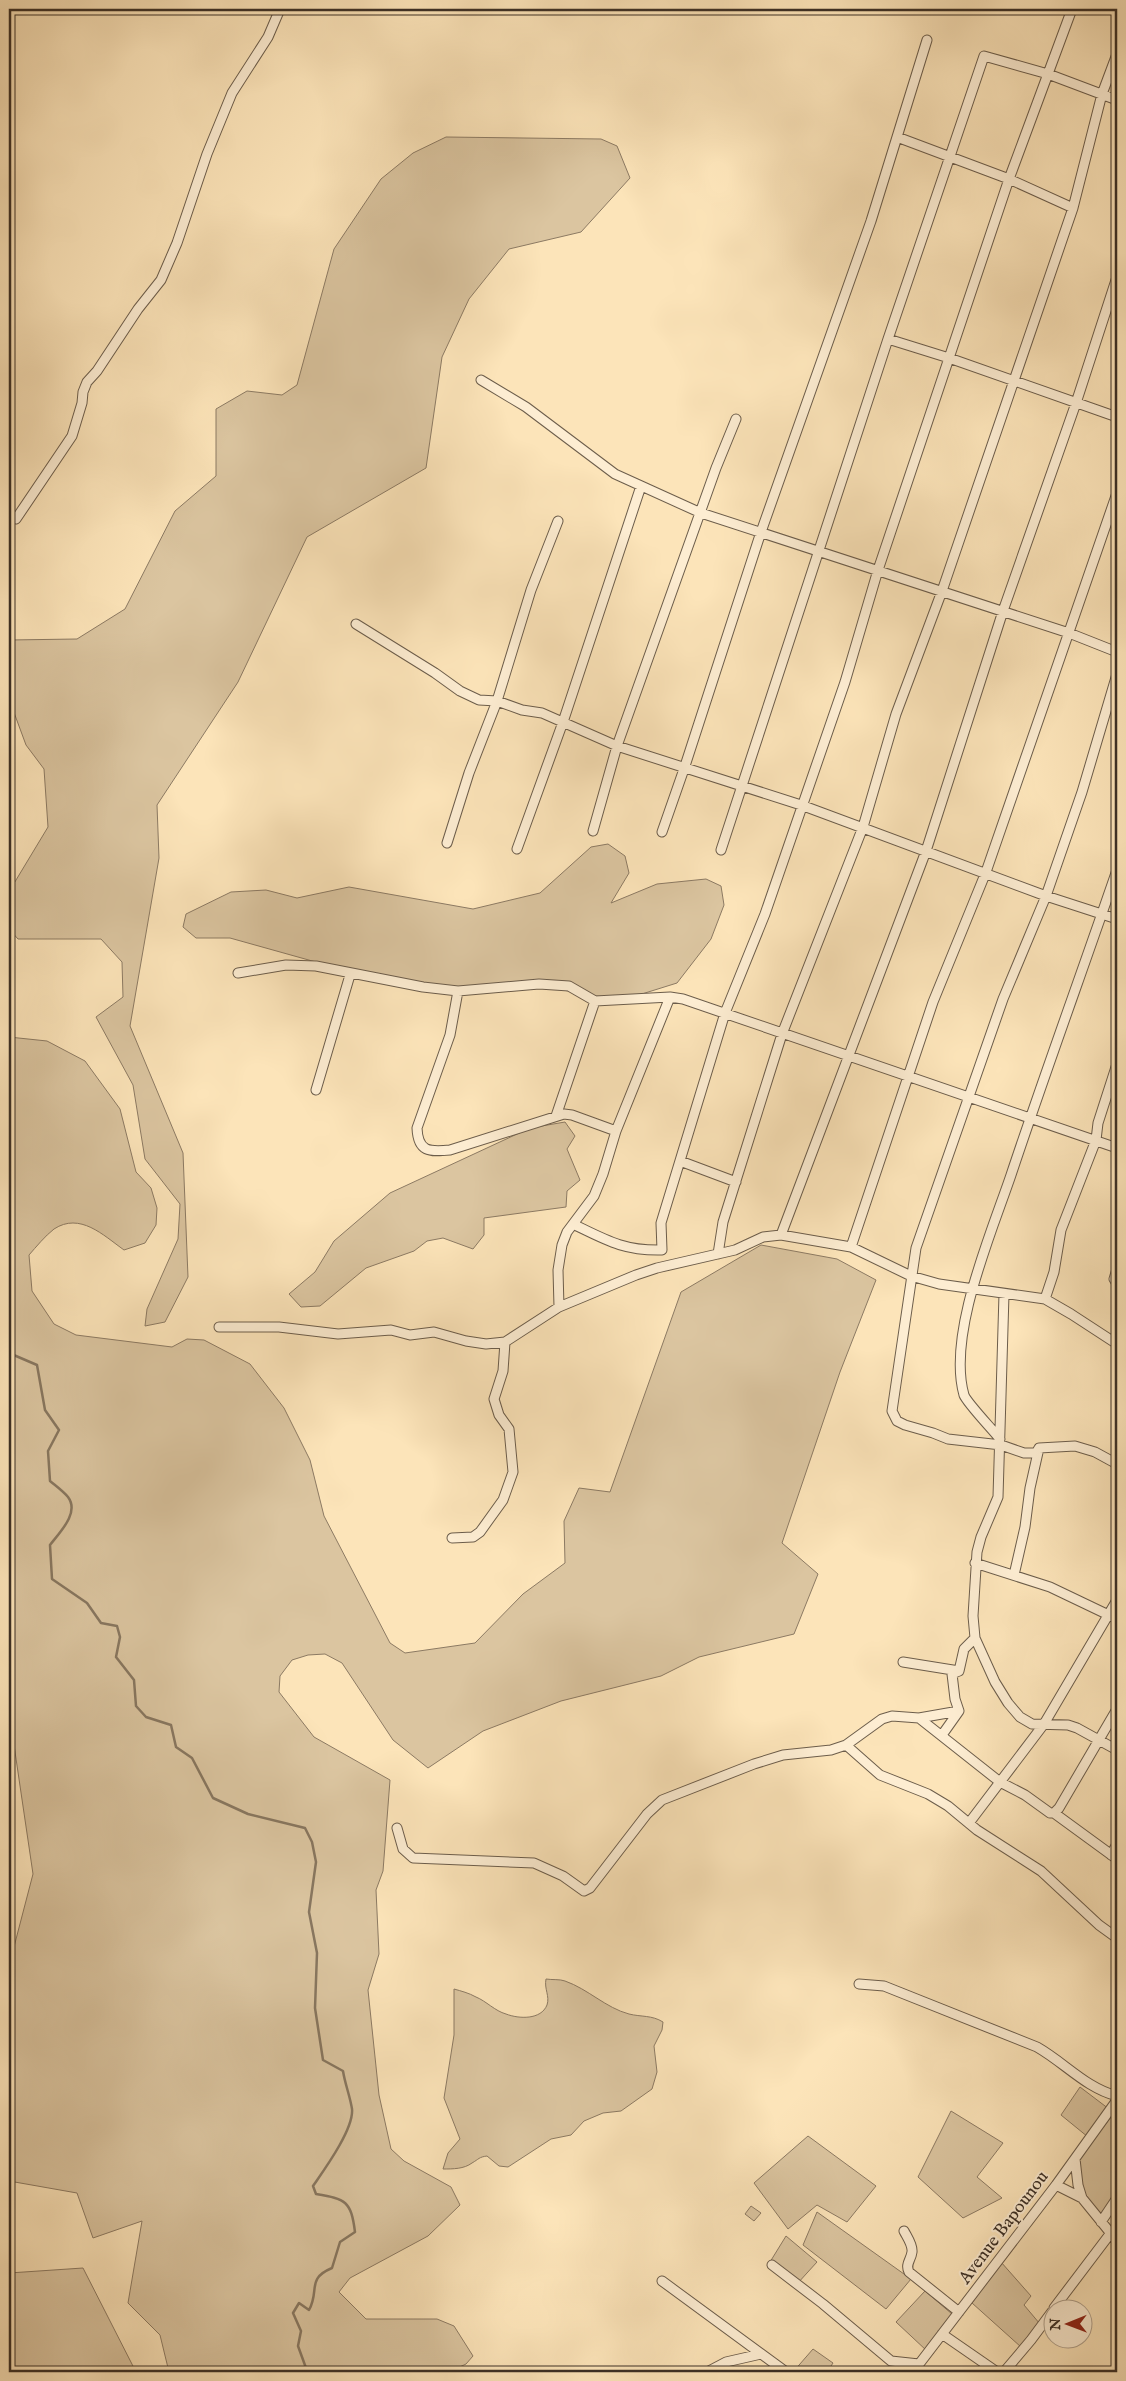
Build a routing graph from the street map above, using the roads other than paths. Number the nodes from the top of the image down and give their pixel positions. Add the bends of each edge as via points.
1 (280, 9) edge
2 (1072, 9) edge
3 (928, 40) dead end
4 (1117, 54) edge
5 (1048, 74) junction
6 (1102, 94) junction
7 (1117, 100) edge
8 (897, 137) junction
9 (950, 158) junction
10 (1009, 179) junction
11 (1074, 208) junction
12 (1117, 277) edge
13 (888, 339) junction
14 (949, 358) junction
15 (481, 380) dead end
16 (1013, 381) junction
17 (1076, 403) junction
18 (1117, 417) edge
19 (736, 419) dead end
20 (641, 486) junction
21 (1117, 493) edge
22 (701, 513) junction
23 (16, 519) dead end
24 (558, 521) dead end
25 (761, 532) junction
26 (819, 552) junction
27 (878, 570) junction
28 (942, 591) junction
29 (1002, 611) junction
30 (356, 624) dead end
31 (1069, 632) junction
32 (1117, 652) edge
33 (1117, 674) edge
34 (496, 701) junction
35 (563, 722) junction
36 (617, 746) junction
37 (684, 769) junction
38 (741, 786) junction
39 (801, 805) junction
40 (864, 827) junction
41 (592, 831) dead end
42 (662, 832) dead end
43 (447, 842) dead end
44 (517, 849) dead end
45 (721, 850) dead end
46 (926, 851) junction
47 (1117, 870) edge
48 (986, 872) junction
49 (1046, 896) junction
50 (1102, 914) junction
51 (1117, 919) edge
52 (238, 973) dead end
53 (350, 975) junction
54 (458, 991) junction
55 (670, 997) junction
56 (596, 1002) junction
57 (725, 1013) junction
58 (782, 1034) junction
59 (848, 1056) junction
60 (1117, 1064) edge
61 (908, 1076) junction
62 (316, 1090) dead end
63 (968, 1097) junction
64 (556, 1116) junction
65 (1030, 1118) junction
66 (616, 1131) junction
67 (1096, 1140) junction
68 (1117, 1148) edge
69 (680, 1162) junction
70 (736, 1182) junction
71 (573, 1224) junction
72 (781, 1235) junction
73 (851, 1247) junction
74 (662, 1250) junction
75 (718, 1254) junction
76 (663, 1266) junction
77 (1117, 1269) edge
78 (911, 1276) junction
79 (1117, 1284) edge
80 (972, 1290) junction
81 (1004, 1294) junction
82 (1045, 1299) junction
83 (559, 1307) junction
84 (219, 1327) dead end
85 (505, 1342) junction
86 (1117, 1344) edge
87 (1000, 1442) junction
88 (1039, 1448) junction
89 (1116, 1462) edge
90 (452, 1538) dead end
91 (975, 1563) junction
92 (1014, 1575) junction
93 (1117, 1600) edge
94 (1114, 1617) edge
95 (975, 1638) junction
96 (903, 1662) dead end
97 (959, 1670) junction
98 (1117, 1709) edge
99 (959, 1711) junction
100 (919, 1718) junction
101 (1044, 1724) junction
102 (942, 1735) junction
103 (1100, 1739) junction
104 (846, 1745) junction
105 (1117, 1750) edge
106 (1000, 1782) junction
107 (1054, 1813) junction
108 (970, 1823) junction
109 (396, 1828) dead end
110 (1117, 1844) edge
111 (1114, 1857) edge
112 (1117, 1938) edge
113 (859, 1984) dead end
114 (1117, 2096) edge
115 (1117, 2100) edge
116 (1075, 2159) junction
117 (1056, 2185) junction
118 (1082, 2198) junction
119 (1117, 2198) edge
120 (1101, 2222) junction
121 (904, 2231) dead end
122 (1110, 2234) junction
123 (1117, 2241) edge
124 (772, 2265) dead end
125 (662, 2282) dead end
126 (1062, 2298) edge
127 (959, 2312) junction
128 (1044, 2322) edge
129 (942, 2334) junction
130 (761, 2354) junction
131 (919, 2364) junction
132 (706, 2372) edge
133 (786, 2372) edge
134 (913, 2372) edge
135 (998, 2372) edge
136 (1004, 2372) edge

1 - 23 street via 268,37 232,93 161,280 87,382 72,436
2 - 5 street
3 - 8 street
4 - 6 street
5 - 6 street
5 - 9 street via 984,56
5 - 10 street
6 - 7 street
6 - 11 street
8 - 9 street
8 - 25 street via 868,230
9 - 10 street
9 - 13 street
10 - 11 street
10 - 14 street
11 - 16 street
12 - 17 street
13 - 14 street
13 - 26 street
14 - 16 street
14 - 27 street
15 - 20 street via 526,407 615,474
16 - 17 street
16 - 28 street
17 - 18 street
17 - 29 street
19 - 22 street
20 - 22 street
20 - 35 street
21 - 31 street
22 - 25 street
22 - 36 street
24 - 34 street via 531,590
25 - 26 street
25 - 37 street
26 - 27 street
26 - 38 street
27 - 28 street
27 - 39 street via 845,682
28 - 29 street
28 - 40 street via 896,714
29 - 31 street
29 - 46 street
30 - 34 street via 460,691 478,700
31 - 32 street
31 - 48 street
33 - 49 street via 1082,792
34 - 35 street
34 - 43 street
35 - 36 street
35 - 44 street
36 - 37 street
36 - 41 street
37 - 38 street
37 - 42 street
38 - 39 street
38 - 45 street
39 - 40 street
39 - 57 street via 765,914
40 - 46 street
40 - 58 street
46 - 48 street
46 - 59 street
47 - 50 street
48 - 49 street
48 - 61 street via 932,1002
49 - 50 street
49 - 63 street via 1003,999
50 - 51 street
50 - 65 street
52 - 53 street via 286,965 316,966
53 - 54 street
53 - 62 street
54 - 56 street via 539,984 569,986
54 - 64 street via 450,1035 417,1128 417,1139 422,1147 434,1151 450,1150
55 - 56 street
55 - 57 street
55 - 66 street
56 - 64 street
57 - 58 street
57 - 69 street
58 - 59 street
58 - 70 street
59 - 61 street
59 - 72 street
60 - 67 street via 1098,1122
61 - 63 street
61 - 73 street
63 - 65 street
63 - 78 street via 916,1248
64 - 66 street via 572,1115
65 - 67 street
65 - 80 street
66 - 71 street via 594,1196
67 - 68 street
67 - 82 street via 1060,1230 1054,1272
69 - 70 street
69 - 74 street via 661,1224
70 - 75 street via 720,1231
71 - 74 street via 624,1247
71 - 83 street via 562,1244
72 - 73 street
72 - 75 street via 763,1236 748,1245
73 - 78 street
74 - 76 street
75 - 76 street
76 - 83 street
77 - 79 street via 1114,1279
78 - 80 street
78 - 87 street via 892,1405 893,1417 905,1426 948,1439
80 - 81 street
80 - 87 street via 961,1345 965,1397
81 - 82 street
81 - 87 street
82 - 86 street
83 - 85 street
84 - 85 street via 279,1327 338,1334 390,1330 410,1335 434,1332 486,1344
85 - 90 street via 503,1371 494,1399 499,1415 509,1429 513,1472 503,1500 480,1532 473,1537
87 - 88 street via 1024,1453 1036,1453
87 - 91 street via 998,1497 981,1537
88 - 89 street via 1074,1446
88 - 92 street via 1026,1527
91 - 92 street
91 - 95 street
92 - 94 street via 1077,1598
93 - 94 street
94 - 101 street
95 - 97 street via 964,1650
95 - 101 street via 1008,1703 1026,1722
96 - 97 street
97 - 99 street via 952,1674
98 - 103 street
99 - 100 street
99 - 102 street
100 - 102 street
100 - 104 street via 892,1716 882,1719
101 - 103 street via 1068,1725
101 - 106 street
102 - 106 street
103 - 105 street
103 - 107 street
104 - 108 street via 880,1775 928,1794
104 - 109 street via 831,1750 783,1755 662,1800 647,1814 590,1888 584,1891 563,1876 531,1862 414,1858 403,1848
106 - 107 street
106 - 108 street
107 - 111 street
108 - 112 street via 1041,1871 1099,1926
110 - 111 street
113 - 114 street via 884,1986 1037,2047 1092,2087
115 - 116 street, Avenue Bapounou
116 - 117 street, Avenue Bapounou
116 - 118 street
117 - 118 street
117 - 127 street, Avenue Bapounou
118 - 120 street
119 - 120 street
120 - 122 street
121 - 127 street via 912,2246 907,2265 909,2272
122 - 123 street
122 - 126 street
124 - 131 street via 890,2361
125 - 130 street
127 - 129 street, Avenue Bapounou
128 - 136 street
129 - 131 street, Avenue Bapounou
129 - 135 street
130 - 132 street via 726,2362
130 - 133 street
131 - 134 street, Avenue Bapounou

